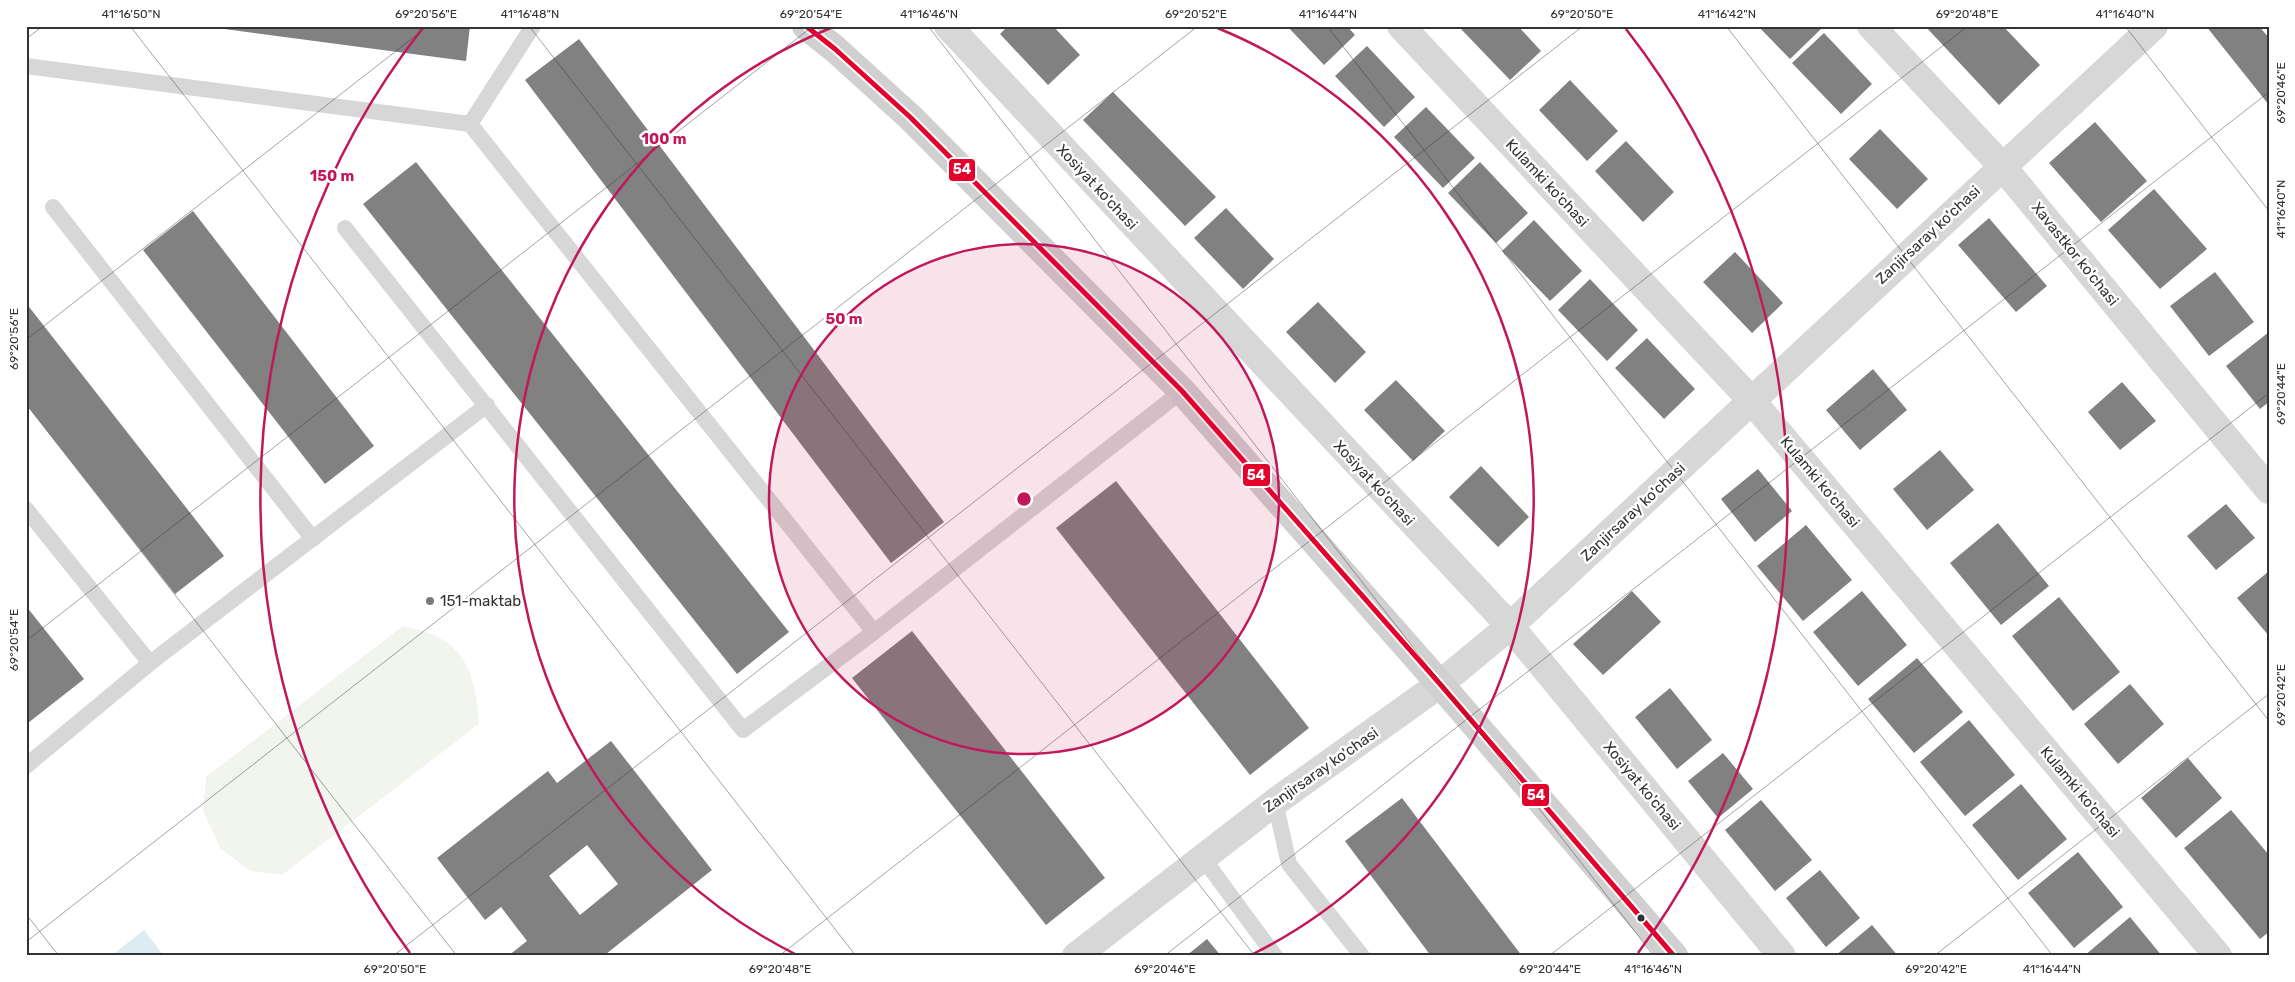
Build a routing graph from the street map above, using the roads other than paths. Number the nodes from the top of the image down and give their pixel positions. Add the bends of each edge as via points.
1 (533, 26) edge
2 (806, 26) edge
3 (948, 26) edge
4 (1401, 26) edge
5 (1871, 26) edge
6 (2154, 26) edge
7 (26, 66) edge
8 (470, 124) junction
9 (2002, 166) junction
10 (53, 207) dead end
11 (345, 228) dead end
12 (1182, 391) junction
13 (1752, 401) junction
14 (487, 405) junction
15 (2269, 490) edge
16 (26, 509) edge
17 (313, 539) junction
18 (1510, 626) junction
19 (874, 632) junction
20 (150, 663) junction
21 (1440, 684) junction
22 (26, 766) edge
23 (1275, 802) junction
24 (1203, 858) junction
25 (1076, 956) edge
26 (1275, 956) edge
27 (1362, 956) edge
28 (1674, 956) edge
29 (1782, 956) edge
30 (2218, 956) edge

1 - 8 lane
2 - 12 main road via 910,117
3 - 18 street, Xosiyat ko'chasi
4 - 13 street, Kulamki ko'chasi
5 - 9 street, Xavastkor ko'chasi
6 - 9 street, Zanjirsaray ko'chasi
7 - 8 lane
8 - 19 lane
9 - 13 street, Zanjirsaray ko'chasi
9 - 15 street, Xavastkor ko'chasi
10 - 17 lane
11 - 14 lane
12 - 19 lane
12 - 21 main road
13 - 18 street, Zanjirsaray ko'chasi
13 - 30 street, Kulamki ko'chasi
14 - 17 lane
14 - 19 lane via 743,730
16 - 20 lane
17 - 20 lane
18 - 21 street, Zanjirsaray ko'chasi
18 - 29 street, Xosiyat ko'chasi
20 - 22 lane
21 - 23 street, Zanjirsaray ko'chasi
21 - 28 main road
23 - 24 street, Zanjirsaray ko'chasi
23 - 27 lane via 1289,864
24 - 25 street, Zanjirsaray ko'chasi
24 - 26 lane

